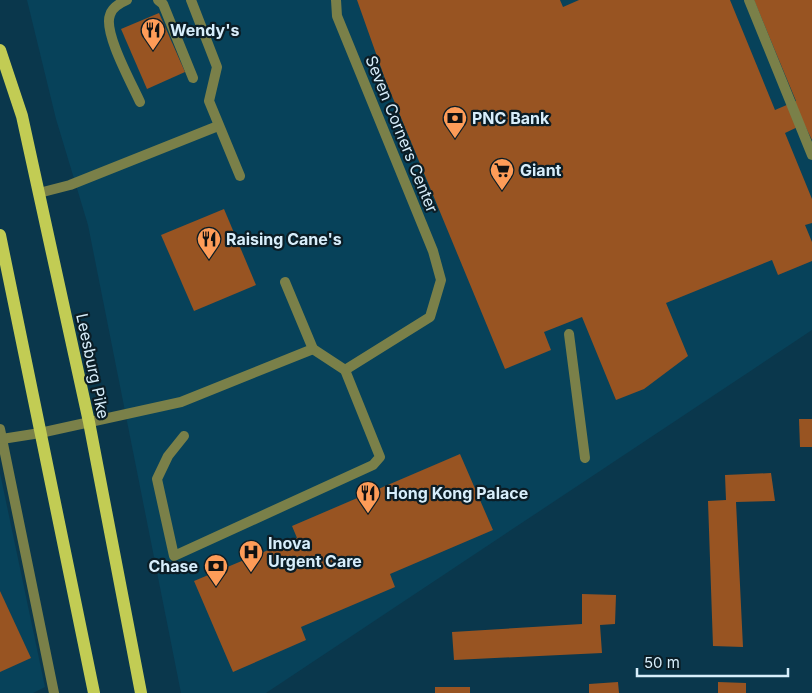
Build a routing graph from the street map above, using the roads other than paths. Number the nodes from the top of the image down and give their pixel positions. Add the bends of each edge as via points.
1 (127, 0) edge
2 (158, 0) edge
3 (190, 0) edge
4 (336, 0) edge
5 (750, 0) edge
6 (0, 50) edge
7 (193, 78) dead end
8 (140, 102) dead end
9 (218, 126) junction
10 (812, 156) edge
11 (240, 176) dead end
12 (39, 192) junction
13 (0, 235) edge
14 (285, 282) dead end
15 (569, 334) dead end
16 (313, 349) junction
17 (345, 370) junction
18 (89, 422) junction
19 (40, 433) junction
20 (1, 434) edge
21 (184, 436) dead end
22 (585, 458) dead end
23 (54, 693) edge
24 (94, 693) edge
25 (141, 693) edge

1 - 8 lane via 117,4 110,15 109,29
2 - 7 lane via 163,4
3 - 9 lane via 217,66 209,101
4 - 17 lane, Seven Corners Center via 337,16 433,251 441,280 430,317
5 - 10 lane
6 - 12 main road, Leesburg Pike via 22,116
9 - 11 lane
9 - 12 lane via 70,185
12 - 18 main road, Leesburg Pike
13 - 19 main road
14 - 16 lane
15 - 22 lane
16 - 17 lane
16 - 18 lane via 181,402
17 - 21 lane via 380,457 373,465 174,556 158,479 168,456
18 - 19 lane
18 - 25 main road, Leesburg Pike
19 - 20 lane
19 - 24 main road
20 - 23 lane

